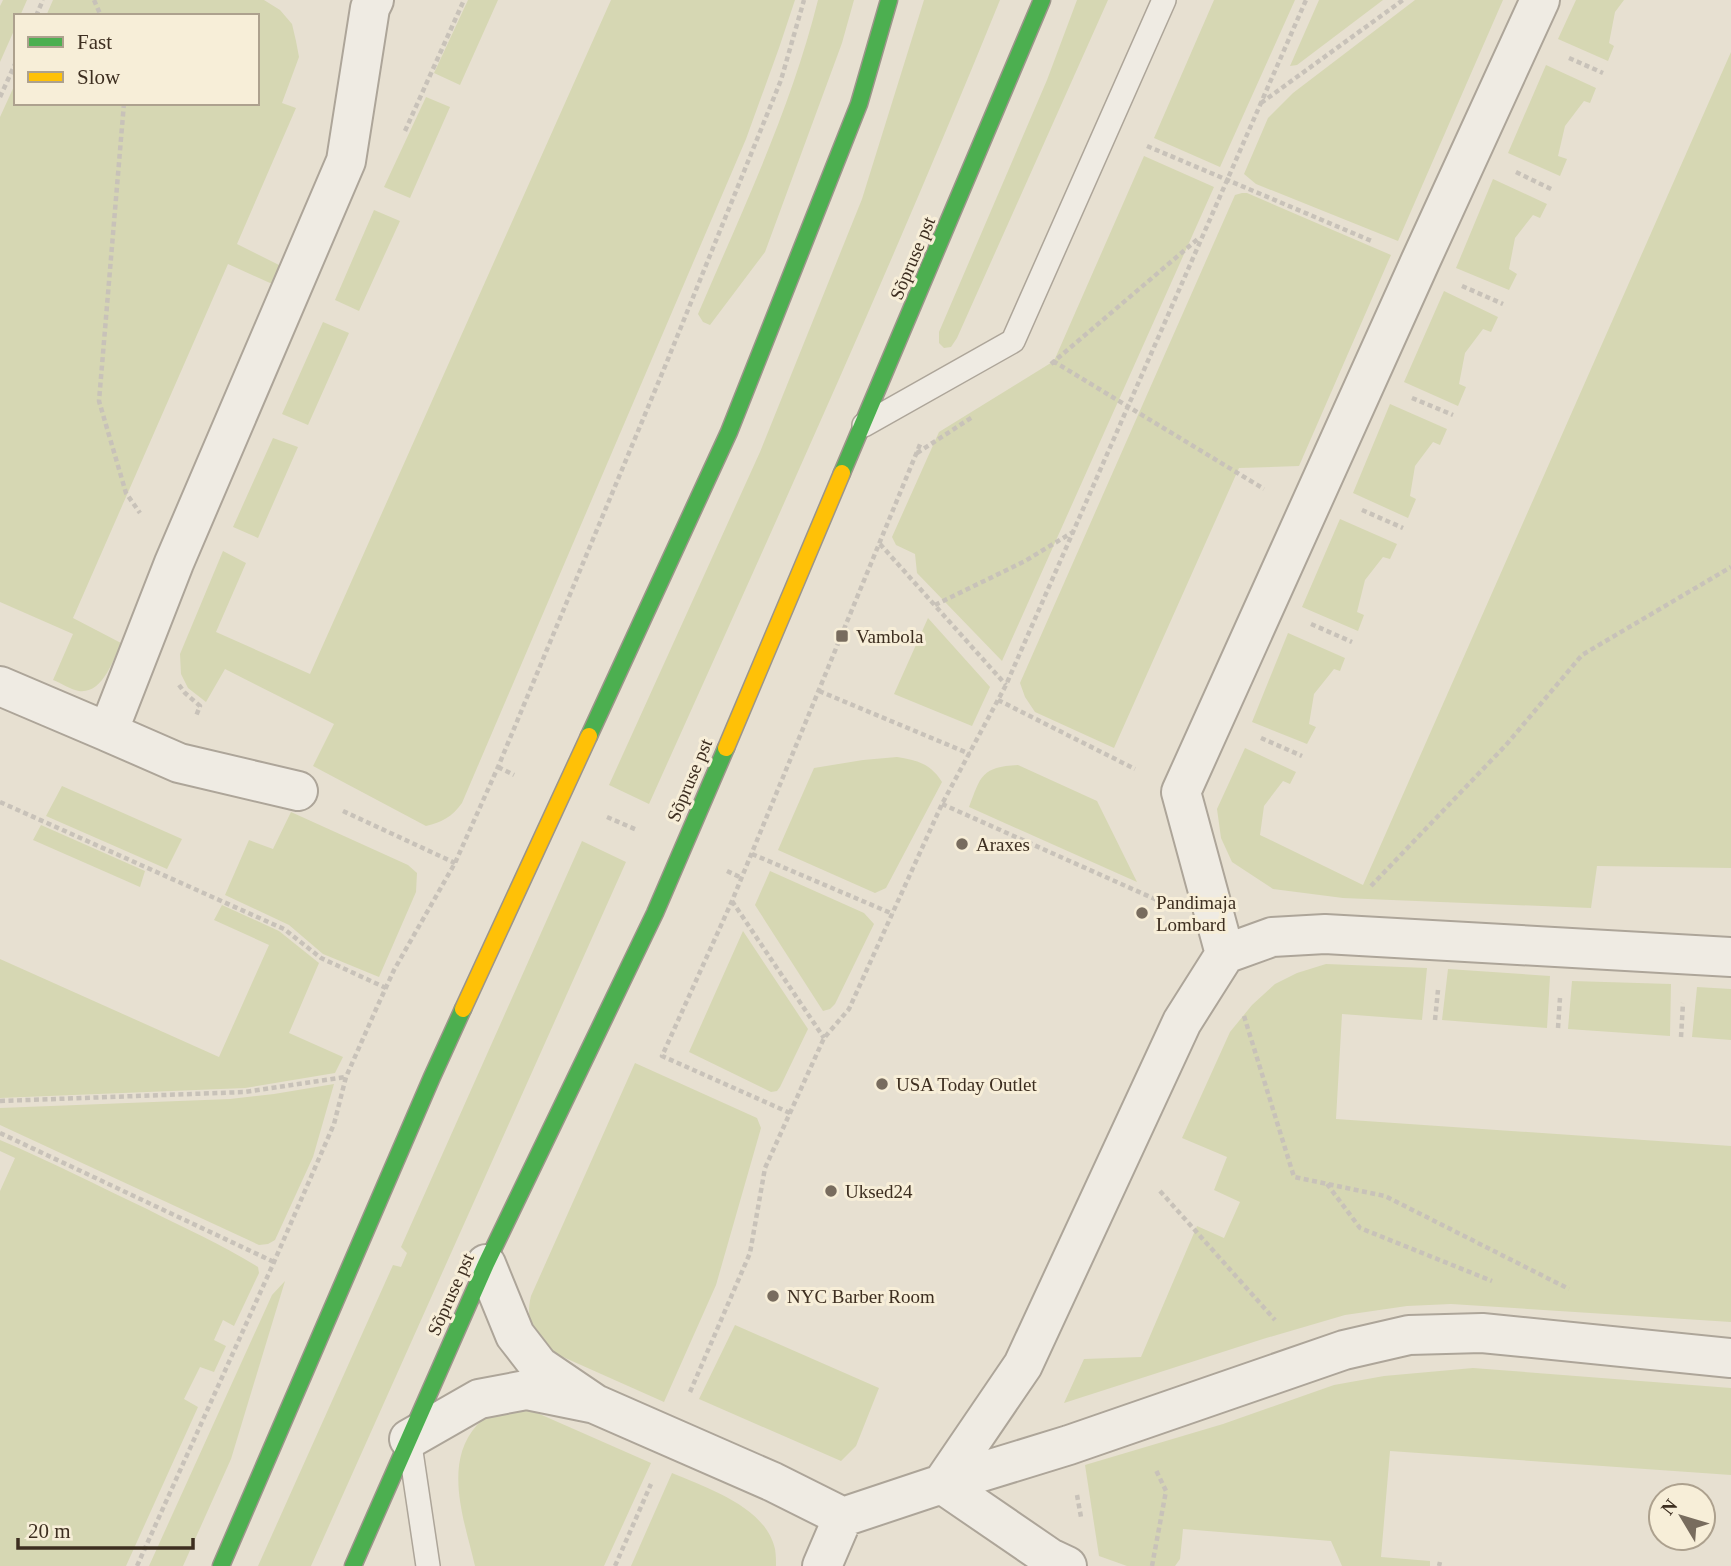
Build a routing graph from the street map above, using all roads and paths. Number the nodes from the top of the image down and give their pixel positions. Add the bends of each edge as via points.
1 (804, 0) edge
2 (888, 0) edge
3 (1042, 0) edge
4 (1164, 0) edge
5 (1306, 0) edge
6 (1403, 0) edge
7 (1540, 0) edge
8 (365, 3) edge
9 (14, 66) edge
10 (0, 97) edge
11 (1261, 104) junction
12 (124, 105) edge
13 (1108, 129) junction
14 (1227, 179) junction
15 (1202, 235) junction
16 (1420, 262) junction
17 (1013, 341) junction
18 (1054, 361) junction
19 (1045, 369) dead end
20 (948, 377) junction
21 (1128, 407) junction
22 (981, 411) dead end
23 (864, 425) junction
24 (917, 454) junction
25 (1306, 515) junction
26 (1074, 531) junction
27 (880, 544) junction
28 (174, 563) junction
29 (1731, 567) edge
30 (935, 605) junction
31 (1006, 685) junction
32 (0, 687) edge
33 (819, 691) junction
34 (998, 700) junction
35 (108, 732) junction
36 (970, 754) junction
37 (498, 767) junction
38 (514, 775) dead end
39 (298, 791) joint
40 (1181, 792) junction
41 (0, 802) edge
42 (942, 804) junction
43 (606, 816) dead end
44 (643, 833) dead end
45 (752, 854) junction
46 (455, 863) junction
47 (723, 870) dead end
48 (742, 878) junction
49 (732, 901) junction
50 (1167, 905) dead end
51 (893, 914) junction
52 (1325, 934) junction
53 (1225, 954) junction
54 (1731, 957) edge
55 (386, 988) junction
56 (824, 1038) junction
57 (346, 1077) junction
58 (0, 1101) edge
59 (790, 1113) junction
60 (0, 1133) edge
61 (1122, 1149) junction
62 (1326, 1183) junction
63 (274, 1262) junction
64 (486, 1264) junction
65 (1497, 1283) dead end
66 (1576, 1293) dead end
67 (1283, 1329) dead end
68 (1731, 1358) edge
69 (686, 1402) dead end
70 (595, 1404) junction
71 (1133, 1423) junction
72 (409, 1439) junction
73 (653, 1479) dead end
74 (942, 1484) junction
75 (843, 1517) junction
76 (137, 1566) edge
77 (221, 1566) edge
78 (353, 1566) edge
79 (429, 1566) edge
80 (615, 1566) edge
81 (822, 1566) edge
82 (1067, 1566) edge
83 (1152, 1566) edge

1 - 37 path via 781,80
2 - 77 main road via 859,104 729,432 432,1077
3 - 23 main road, Sõpruse pst
4 - 13 lane
5 - 11 path
6 - 11 path
7 - 16 street
8 - 28 street via 346,161
9 - 10 path
11 - 14 path
12 - 28 path via 99,401 126,493
13 - 14 path
13 - 17 lane
14 - 15 path
14 - 16 path
15 - 18 path
15 - 21 path
16 - 25 street
17 - 18 path
17 - 20 lane
18 - 19 path
18 - 21 path
20 - 23 lane
20 - 24 path
21 - 25 path
21 - 26 path
22 - 24 path
23 - 64 main road, Sõpruse pst via 655,912
24 - 27 path
25 - 40 street
26 - 30 path
26 - 31 path
27 - 30 path
27 - 33 path
28 - 35 street
29 - 52 path via 1582,655 1506,745
30 - 31 path
31 - 34 path
32 - 35 street
33 - 36 path
33 - 45 path
34 - 36 path
34 - 40 path
35 - 39 street via 179,762
36 - 42 path
37 - 38 path
37 - 46 path
39 - 46 path
40 - 53 street
41 - 55 path via 284,929 321,958
42 - 50 path
42 - 51 path
43 - 44 path
45 - 48 path
45 - 51 path
46 - 55 path
47 - 48 path
48 - 49 path
49 - 56 path
49 - 59 path via 662,1056
51 - 56 path via 849,1009
52 - 53 street via 1272,937
52 - 54 street
53 - 61 street via 1182,1022
53 - 62 path via 1294,1177
55 - 57 path
56 - 59 path
57 - 58 path via 245,1092
57 - 63 path via 334,1124
59 - 69 path via 765,1168 750,1253
60 - 63 path
61 - 67 path
61 - 74 street via 1023,1365
62 - 65 path via 1360,1228
62 - 66 path via 1385,1196
63 - 76 path
64 - 70 street via 514,1335 539,1366
64 - 72 main road, Sõpruse pst
68 - 71 street via 1482,1333 1409,1335 1344,1350
70 - 72 street via 526,1390 479,1399
70 - 75 street
71 - 74 street
71 - 83 path via 1166,1491
72 - 78 main road, Sõpruse pst
72 - 79 lane
73 - 80 path
74 - 75 street
74 - 82 street
75 - 81 street

